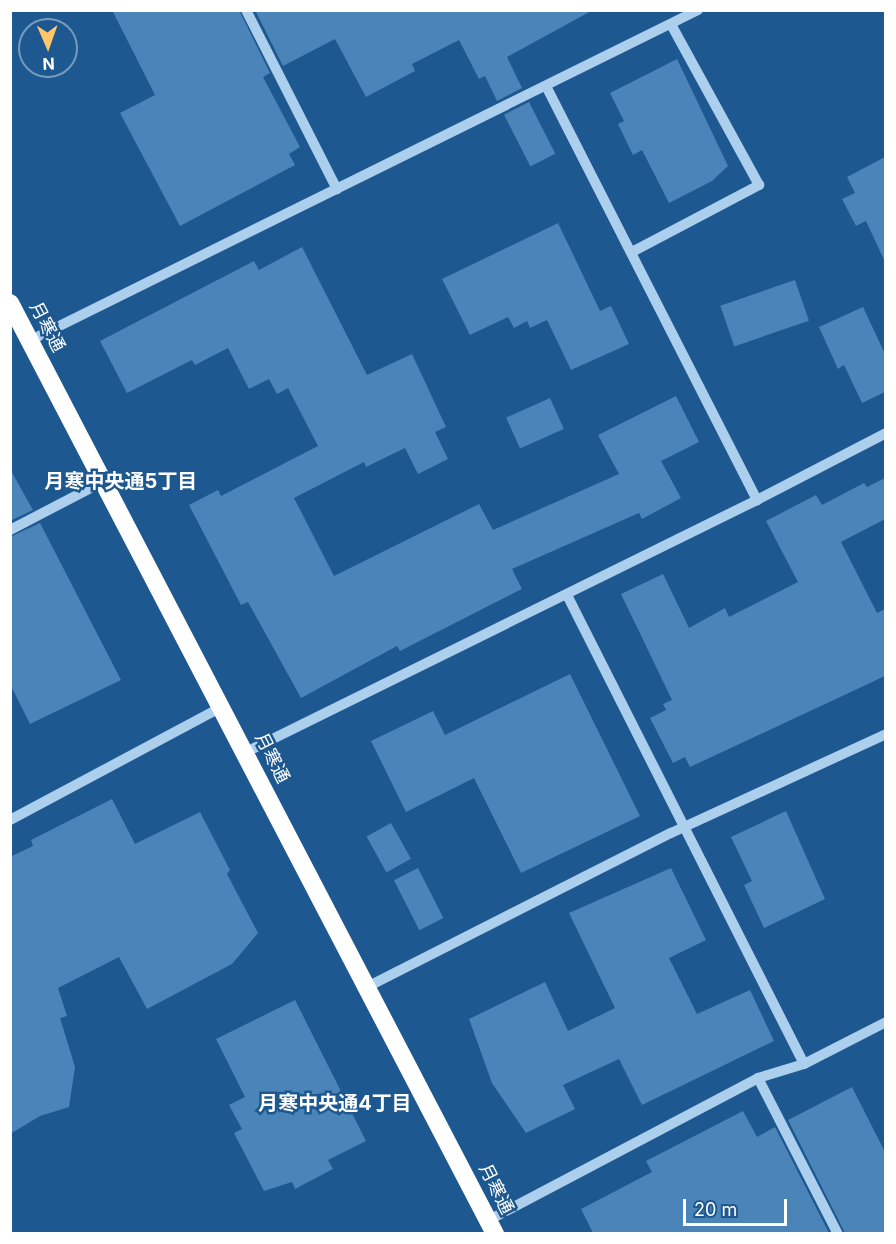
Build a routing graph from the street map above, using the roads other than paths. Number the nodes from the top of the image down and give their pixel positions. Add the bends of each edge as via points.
1 (246, 10) edge
2 (698, 10) edge
3 (671, 24) junction
4 (546, 86) junction
5 (337, 189) junction
6 (632, 252) junction
7 (10, 303) edge
8 (31, 340) junction
9 (885, 433) edge
10 (104, 481) junction
11 (757, 500) junction
12 (10, 530) edge
13 (567, 595) junction
14 (220, 708) junction
15 (885, 734) edge
16 (246, 752) junction
17 (10, 820) edge
18 (686, 827) junction
19 (368, 987) junction
20 (885, 1022) edge
21 (804, 1064) junction
22 (758, 1078) junction
23 (492, 1227) edge
24 (838, 1233) edge

1 - 5 street
2 - 3 street
3 - 4 street
3 - 6 street via 759,185
4 - 5 street
4 - 6 street
5 - 8 street
6 - 11 street
7 - 8 highway, 月寒通
8 - 10 highway, 月寒通
9 - 11 street
10 - 12 street
10 - 14 highway, 月寒通
11 - 13 street
13 - 16 street
13 - 18 street
14 - 16 highway, 月寒通
14 - 17 street
15 - 18 street
16 - 19 highway, 月寒通
18 - 19 street
18 - 21 street
19 - 23 highway, 月寒通
20 - 21 street
21 - 22 street
22 - 23 street
22 - 24 street

